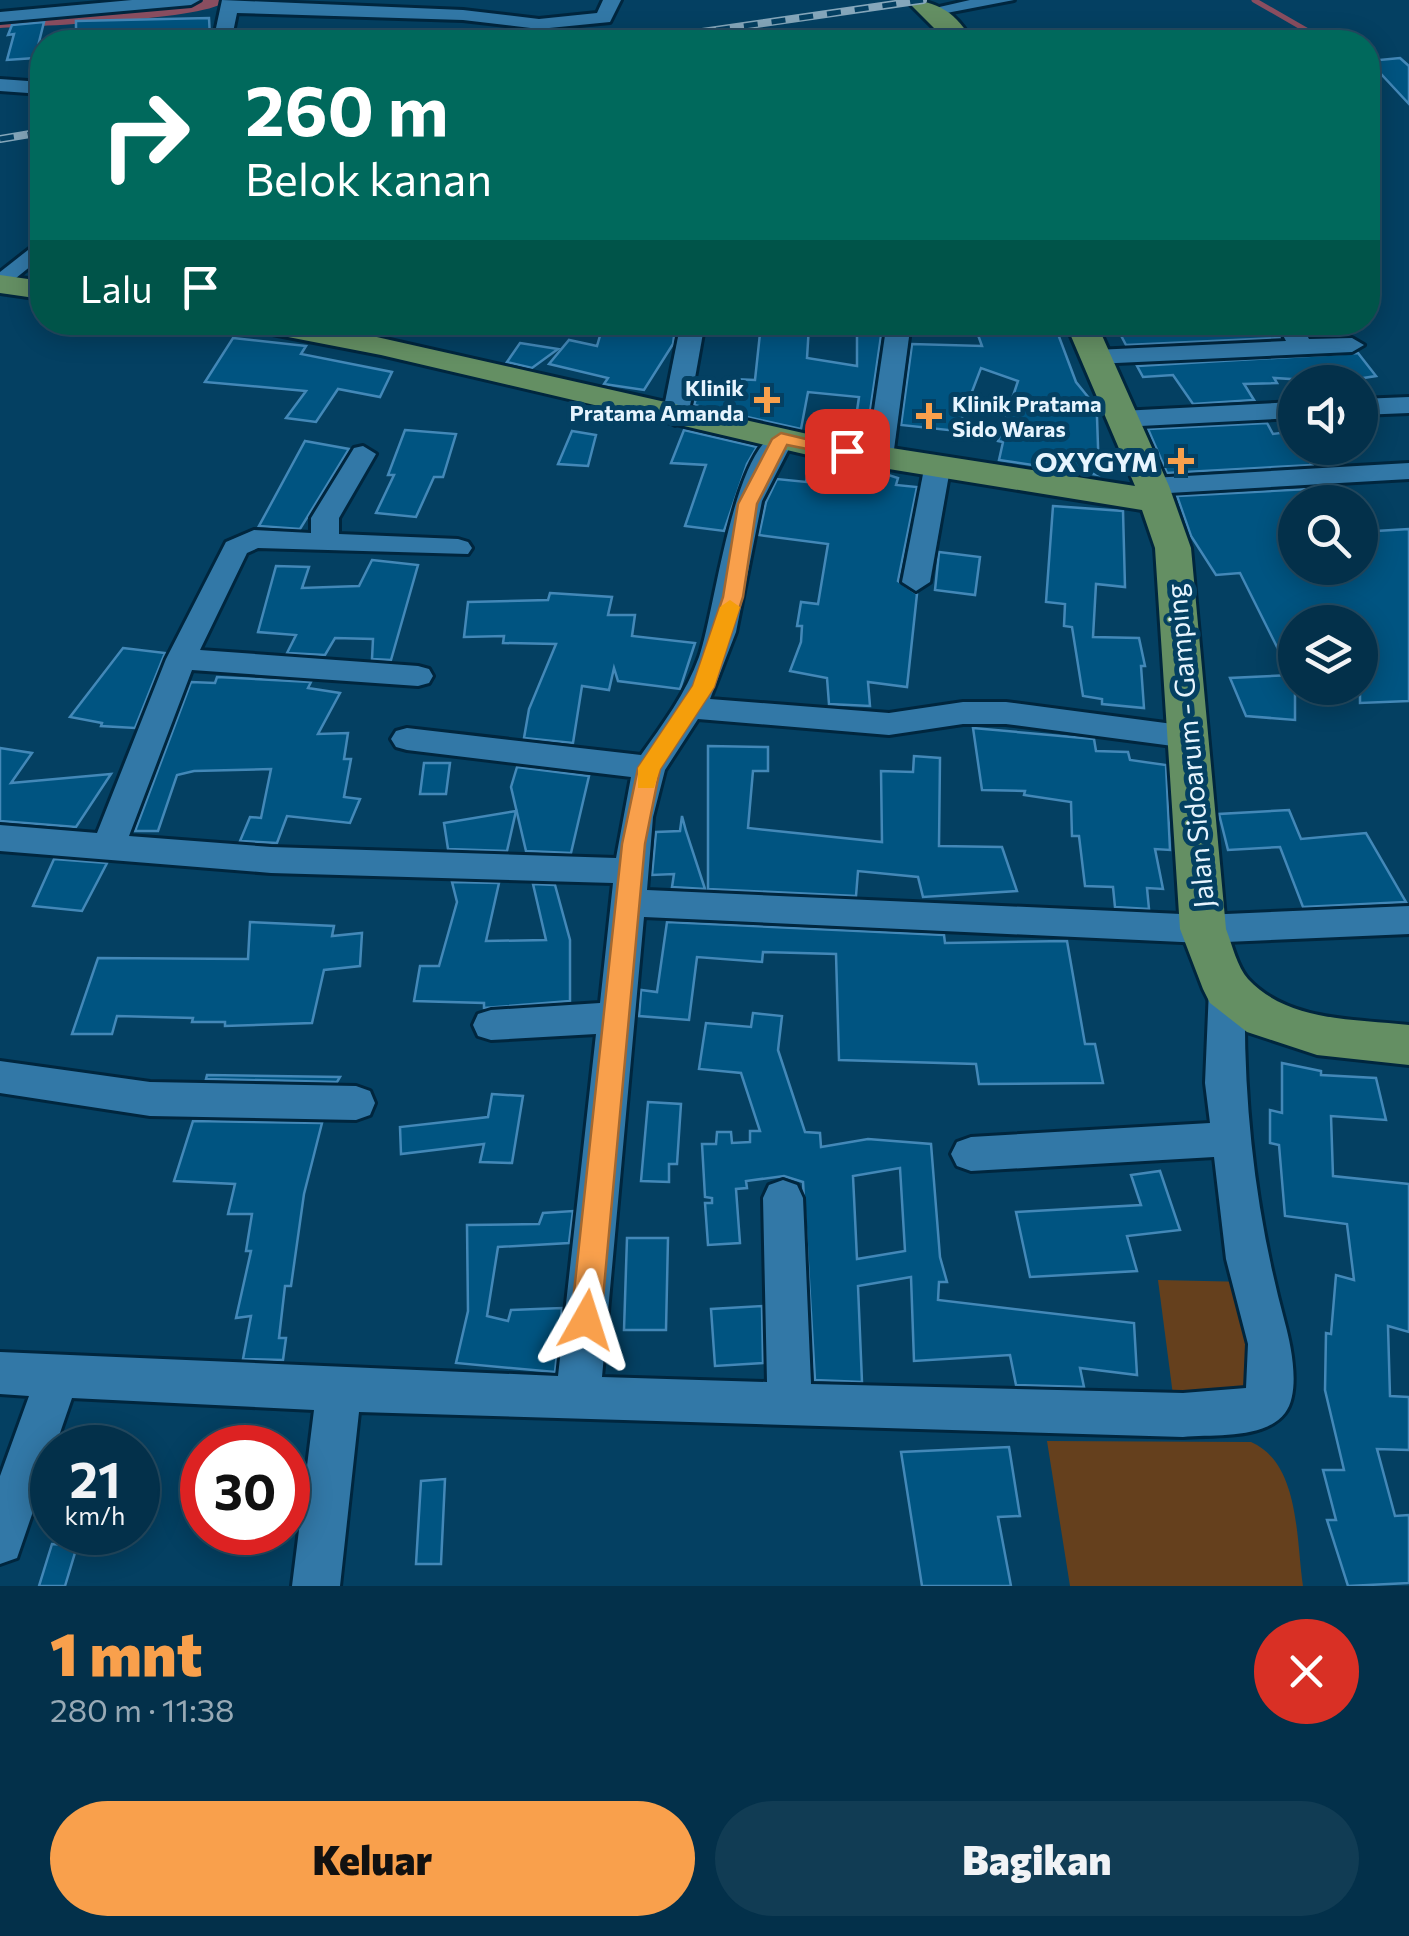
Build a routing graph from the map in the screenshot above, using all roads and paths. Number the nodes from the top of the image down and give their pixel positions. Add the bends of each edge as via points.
1 (28, 0) edge
2 (191, 0) edge
3 (612, 0) edge
4 (1005, 0) edge
5 (230, 3) edge
6 (924, 6) edge
7 (9, 17) edge
8 (224, 30) edge
9 (954, 30) edge
10 (0, 38) edge
11 (0, 85) edge
12 (30, 87) edge
13 (30, 257) edge
14 (0, 284) edge
15 (30, 288) edge
16 (327, 335) edge
17 (691, 335) edge
18 (897, 335) edge
19 (1085, 335) edge
20 (1295, 335) edge
21 (1352, 346) dead end
22 (1301, 347) junction
23 (1094, 358) junction
24 (1409, 405) edge
25 (1378, 406) edge
26 (1278, 411) edge
27 (675, 417) junction
28 (1121, 419) junction
29 (781, 439) junction
30 (363, 454) dead end
31 (880, 457) junction
32 (937, 468) junction
33 (1409, 471) edge
34 (1150, 487) junction
35 (326, 542) junction
36 (458, 548) dead end
37 (916, 582) dead end
38 (181, 659) junction
39 (418, 676) dead end
40 (690, 708) junction
41 (1188, 737) junction
42 (407, 740) dead end
43 (649, 768) junction
44 (0, 838) edge
45 (108, 844) junction
46 (630, 887) junction
47 (1409, 920) edge
48 (1203, 928) junction
49 (1227, 989) junction
50 (616, 1017) junction
51 (490, 1026) dead end
52 (1409, 1046) edge
53 (0, 1077) edge
54 (356, 1102) dead end
55 (1234, 1139) junction
56 (971, 1154) dead end
57 (783, 1198) dead end
58 (0, 1373) edge
59 (57, 1378) junction
60 (338, 1390) junction
61 (578, 1396) junction
62 (790, 1404) junction
63 (0, 1541) edge
64 (316, 1586) edge

1 - 7 street
2 - 7 street
3 - 5 street via 604,18 549,24
4 - 6 street
5 - 8 street
6 - 9 main road
7 - 10 street
11 - 12 street
13 - 14 street
14 - 15 main road
16 - 27 main road
17 - 27 street
18 - 31 street
19 - 23 main road, Jalan Sidoarum - Gamping
20 - 22 street
21 - 22 street
22 - 23 street
23 - 28 main road, Jalan Sidoarum - Gamping
24 - 25 street
26 - 28 street
27 - 29 main road
28 - 34 main road, Jalan Sidoarum - Gamping
29 - 31 main road
29 - 40 street via 748,504 733,597
30 - 35 street via 325,518
31 - 32 main road
32 - 34 main road
32 - 37 street
33 - 34 street
34 - 41 main road, Jalan Sidoarum - Gamping via 1173,548
35 - 36 street
35 - 38 street via 240,544
38 - 39 street
38 - 45 street
40 - 41 street via 889,724 994,712
40 - 43 street
41 - 48 main road, Jalan Sidoarum - Gamping
42 - 43 street
43 - 46 street
44 - 45 street
45 - 46 street
46 - 48 street
46 - 50 street
47 - 48 street
48 - 49 main road, Jalan Sidoarum - Gamping
49 - 52 main road via 1264,1018 1317,1035
49 - 55 street via 1224,1084
50 - 51 street
50 - 61 street
53 - 54 street via 150,1099
55 - 56 street
55 - 62 street via 1247,1259 1273,1382 1270,1397 1254,1409 1183,1415
57 - 62 street
58 - 59 street
59 - 60 street
59 - 63 street
60 - 61 street
60 - 64 street
61 - 62 street

